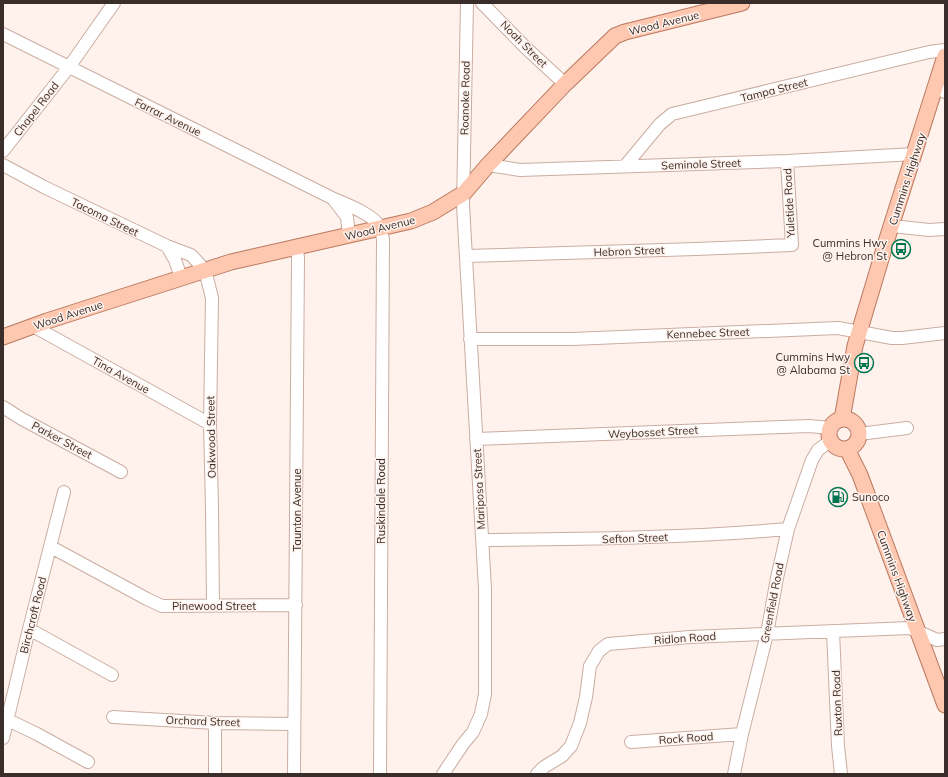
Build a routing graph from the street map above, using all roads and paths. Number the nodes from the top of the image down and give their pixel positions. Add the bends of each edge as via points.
1 (114, 3) edge
2 (467, 3) edge
3 (482, 3) edge
4 (742, 3) edge
5 (3, 34) edge
6 (945, 50) edge
7 (945, 56) edge
8 (69, 68) junction
9 (565, 84) junction
10 (940, 90) edge
11 (3, 151) edge
12 (915, 154) junction
13 (787, 161) junction
14 (3, 165) edge
15 (488, 165) junction
16 (625, 166) junction
17 (464, 193) junction
18 (334, 199) junction
19 (357, 211) junction
20 (892, 226) junction
21 (381, 228) junction
22 (945, 229) edge
23 (366, 232) junction
24 (349, 236) junction
25 (792, 245) joint
26 (167, 246) junction
27 (296, 247) junction
28 (466, 256) junction
29 (205, 270) junction
30 (181, 277) junction
31 (33, 326) junction
32 (860, 332) junction
33 (945, 333) edge
34 (3, 337) edge
35 (470, 339) junction
36 (3, 407) edge
37 (842, 419) junction
38 (210, 424) junction
39 (907, 428) dead end
40 (859, 434) junction
41 (830, 435) junction
42 (476, 439) junction
43 (847, 449) junction
44 (122, 472) dead end
45 (64, 492) dead end
46 (788, 529) junction
47 (482, 540) junction
48 (51, 547) junction
49 (296, 605) junction
50 (213, 606) junction
51 (29, 629) junction
52 (834, 631) junction
53 (918, 631) junction
54 (767, 634) junction
55 (945, 639) edge
56 (112, 675) dead end
57 (945, 705) edge
58 (113, 717) dead end
59 (8, 720) junction
60 (215, 723) junction
61 (294, 724) junction
62 (742, 734) junction
63 (3, 738) edge
64 (631, 742) dead end
65 (88, 762) dead end
66 (216, 774) edge
67 (294, 774) edge
68 (380, 774) edge
69 (443, 774) edge
70 (537, 774) edge
71 (734, 774) edge
72 (841, 774) edge

1 - 8 street, Chapel Road
2 - 17 street, Roanoke Road
3 - 9 street, Noah Street
4 - 9 main road, Wood Avenue via 615,36
5 - 8 street, Farrar Avenue
6 - 16 street, Tampa Street via 672,114 660,124
7 - 10 main road, Cummins Highway
8 - 11 street, Chapel Road
8 - 18 street, Farrar Avenue
9 - 15 main road, Wood Avenue
10 - 12 main road, Cummins Highway
12 - 13 street, Seminole Street
12 - 20 main road, Cummins Highway
13 - 16 street, Seminole Street
13 - 25 street, Yuletide Road
14 - 26 street, Tacoma Street
15 - 16 street, Seminole Street via 520,170
15 - 17 main road, Wood Avenue
17 - 21 main road, Wood Avenue via 433,212 411,221
17 - 28 street, Mariposa Street
18 - 19 street, Farrar Avenue
18 - 24 street, Farrar Avenue via 347,217
19 - 21 street, Farrar Avenue via 372,218
19 - 23 street
20 - 22 street
20 - 32 main road, Cummins Highway
21 - 23 main road, Wood Avenue
21 - 68 street, Ruskindale Road
23 - 24 main road, Wood Avenue
24 - 27 main road, Wood Avenue
25 - 28 street, Hebron Street
26 - 29 street, Tacoma Street via 191,255
26 - 30 street
27 - 29 main road, Wood Avenue
27 - 49 street, Taunton Avenue
28 - 35 street, Mariposa Street
29 - 30 main road, Wood Avenue
29 - 38 street, Oakwood Street via 212,298
30 - 31 main road, Wood Avenue
31 - 34 main road, Wood Avenue
31 - 38 street, Tina Avenue
32 - 33 street, Kennebec Street via 892,338
32 - 35 street, Kennebec Street via 838,328 572,339
32 - 37 main road, Cummins Highway via 851,364
35 - 42 street, Mariposa Street
36 - 44 street, Parker Street
37 - 40 main road via 848,419 856,425
37 - 41 main road via 833,423
38 - 50 street, Oakwood Street
39 - 40 street
40 - 43 main road via 856,444
41 - 42 street, Weybosset Street via 809,426
41 - 43 main road via 837,448
41 - 46 street, Greenfield Road via 812,460
42 - 47 street, Mariposa Street
43 - 53 main road, Cummins Highway via 863,483
45 - 48 street, Birchcroft Road
46 - 47 street, Sefton Street via 732,534
46 - 54 street, Greenfield Road via 776,578
47 - 69 street, Mariposa Street via 485,589 485,694 481,714 473,732
48 - 50 street, Pinewood Street via 162,606
48 - 51 street, Birchcroft Road
49 - 50 street, Pinewood Street
49 - 61 street, Taunton Avenue
51 - 56 street
51 - 59 street, Birchcroft Road
52 - 53 street, Ridlon Road via 910,628
52 - 54 street, Ridlon Road
52 - 72 street, Ruxton Road
53 - 55 street, Ridlon Road via 937,640
53 - 57 main road, Cummins Highway
54 - 62 street, Greenfield Road
54 - 70 street, Ridlon Road via 608,644 599,651 590,666 580,723 571,746
58 - 60 street, Orchard Street
59 - 63 street, Birchcroft Road
59 - 65 street
60 - 61 street, Orchard Street
60 - 66 street
61 - 67 street, Taunton Avenue
62 - 64 street, Rock Road
62 - 71 street, Greenfield Road

